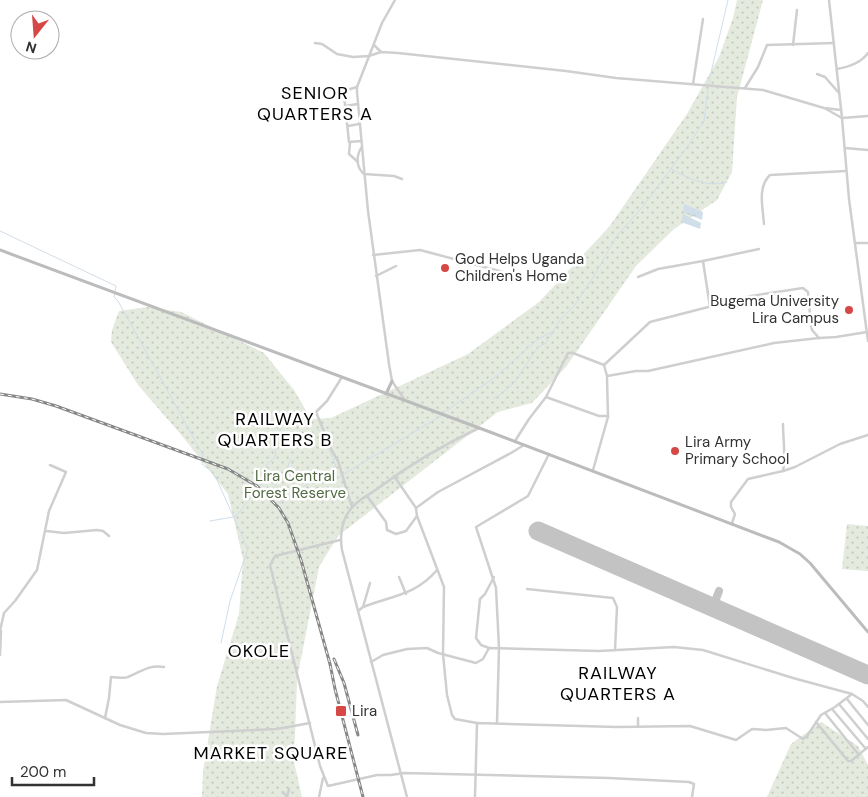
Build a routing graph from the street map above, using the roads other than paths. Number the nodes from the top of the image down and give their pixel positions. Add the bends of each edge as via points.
1 (395, 0) edge
2 (828, 0) edge
3 (797, 10) dead end
4 (703, 19) dead end
5 (315, 43) dead end
6 (834, 43) junction
7 (374, 45) junction
8 (793, 46) junction
9 (381, 52) junction
10 (868, 53) edge
11 (369, 56) junction
12 (837, 69) junction
13 (817, 74) dead end
14 (693, 84) junction
15 (357, 87) junction
16 (745, 88) junction
17 (839, 94) junction
18 (358, 104) junction
19 (346, 106) junction
20 (824, 108) junction
21 (841, 110) junction
22 (868, 116) edge
23 (842, 118) junction
24 (359, 124) junction
25 (348, 126) junction
26 (361, 141) junction
27 (350, 143) junction
28 (361, 148) junction
29 (843, 148) junction
30 (868, 150) edge
31 (358, 162) junction
32 (846, 171) junction
33 (364, 174) junction
34 (402, 179) dead end
35 (764, 224) dead end
36 (854, 243) junction
37 (868, 243) edge
38 (0, 250) edge
39 (759, 250) dead end
40 (373, 255) junction
41 (703, 261) junction
42 (396, 266) dead end
43 (503, 272) dead end
44 (376, 276) junction
45 (638, 277) dead end
46 (710, 307) junction
47 (864, 308) junction
48 (868, 308) edge
49 (867, 332) edge
50 (819, 338) junction
51 (868, 341) edge
52 (604, 365) junction
53 (607, 376) junction
54 (342, 377) junction
55 (392, 381) junction
56 (386, 394) junction
57 (546, 397) junction
58 (405, 400) junction
59 (608, 416) junction
60 (783, 424) dead end
61 (479, 428) junction
62 (868, 435) edge
63 (515, 441) junction
64 (524, 445) junction
65 (549, 454) junction
66 (50, 465) dead end
67 (593, 470) junction
68 (783, 471) junction
69 (394, 476) junction
70 (367, 496) junction
71 (352, 507) junction
72 (416, 508) junction
73 (417, 516) junction
74 (732, 524) junction
75 (46, 531) junction
76 (109, 536) dead end
77 (340, 540) junction
78 (437, 570) junction
79 (399, 577) dead end
80 (494, 577) junction
81 (370, 583) dead end
82 (527, 589) dead end
83 (406, 594) junction
84 (362, 607) junction
85 (358, 611) junction
86 (1, 631) edge
87 (868, 632) edge
88 (489, 648) junction
89 (499, 648) junction
90 (615, 650) junction
91 (443, 654) junction
92 (0, 655) edge
93 (371, 662) junction
94 (164, 666) dead end
95 (852, 694) junction
96 (846, 699) junction
97 (0, 702) edge
98 (839, 704) junction
99 (868, 707) edge
100 (832, 709) junction
101 (825, 713) junction
102 (105, 718) junction
103 (638, 718) dead end
104 (498, 722) junction
105 (816, 722) junction
106 (310, 723) junction
107 (477, 723) junction
108 (868, 725) edge
109 (638, 727) junction
110 (868, 739) edge
111 (867, 748) edge
112 (859, 755) junction
113 (401, 774) junction
114 (476, 776) junction
115 (324, 777) junction
116 (289, 789) dead end
117 (284, 792) dead end
118 (287, 797) edge
119 (319, 797) edge
120 (407, 797) edge
121 (475, 797) edge
122 (692, 797) edge

1 - 7 street
2 - 6 street
3 - 8 street
4 - 14 street
5 - 11 street via 342,56
6 - 8 street
6 - 12 street
7 - 9 street
7 - 11 street
8 - 16 street via 767,45
9 - 11 street
9 - 14 street
10 - 12 street via 862,60
11 - 15 street
12 - 17 street
13 - 17 street via 825,77
14 - 16 street
15 - 18 street
15 - 19 street via 345,91
16 - 20 street
17 - 21 street
18 - 19 street
18 - 24 street
19 - 25 street
20 - 21 street
20 - 23 street
21 - 23 street
22 - 23 street
23 - 29 street
24 - 25 street
24 - 26 street
25 - 27 street
26 - 27 street
26 - 28 street
27 - 31 street via 350,154
28 - 31 street
28 - 33 street
29 - 30 street
29 - 32 street
31 - 33 street
32 - 35 street via 770,175 762,187
32 - 36 street
33 - 34 street
33 - 40 street
36 - 37 street
36 - 47 street
38 - 54 main road
39 - 41 street
40 - 43 street via 420,250
40 - 44 street
41 - 45 street via 658,269
41 - 46 street
42 - 44 street
44 - 55 street
46 - 50 street via 751,296 803,288 808,292 812,330
46 - 52 street via 650,322
47 - 48 street
47 - 49 street
49 - 50 street
49 - 51 street
50 - 53 street via 774,343 648,371
52 - 53 street
52 - 57 street via 568,353
53 - 59 street
54 - 56 main road
54 - 71 street via 316,412 338,461
55 - 56 main road
55 - 58 street
56 - 58 main road
57 - 59 street via 599,416
57 - 63 street
58 - 61 main road
59 - 67 street
60 - 68 street
61 - 63 main road
61 - 69 street
62 - 68 street via 834,446
63 - 64 main road
64 - 65 main road
64 - 72 street via 438,492
65 - 67 main road
65 - 80 street via 528,496 476,528
66 - 75 street via 66,472 52,501
67 - 74 main road
68 - 74 street via 748,479 743,484 731,502 735,514
69 - 70 street
69 - 72 street
70 - 71 street
70 - 73 street via 386,522 387,530 396,534 406,531
71 - 77 street via 346,516
72 - 73 street
73 - 78 street
74 - 87 main road via 780,542 800,554
75 - 76 street via 97,530
75 - 86 street via 37,570 4,613
77 - 85 street
77 - 106 street via 275,556 270,565
78 - 83 street
78 - 91 street via 445,591
79 - 83 street
80 - 88 street via 480,599 476,638
80 - 89 street
81 - 84 street
82 - 90 street via 613,598 617,607
83 - 84 street
84 - 85 street
85 - 93 street
86 - 92 street
88 - 89 street
88 - 91 street via 483,659 476,663
89 - 90 street
89 - 104 street
90 - 95 street via 674,647 703,650
91 - 93 street via 427,648 407,649 380,656
91 - 107 street via 452,715 455,719
93 - 113 street
94 - 102 street via 151,666 126,678 112,676
95 - 96 street
95 - 99 street
96 - 98 street
96 - 108 street
97 - 102 street via 66,700
98 - 100 street
98 - 110 street
100 - 101 street
100 - 111 street
101 - 105 street
101 - 112 street
102 - 106 street via 136,730 163,734 277,729
103 - 109 street
104 - 107 street
104 - 109 street
105 - 109 street via 802,739 786,728 752,728 736,740 694,726
105 - 112 street via 848,761
106 - 115 street
107 - 114 street
111 - 112 street
113 - 114 street
113 - 115 street via 378,775 330,787
113 - 120 street
114 - 121 street
114 - 122 street via 686,782 694,784
115 - 119 street
116 - 118 street
117 - 118 street

